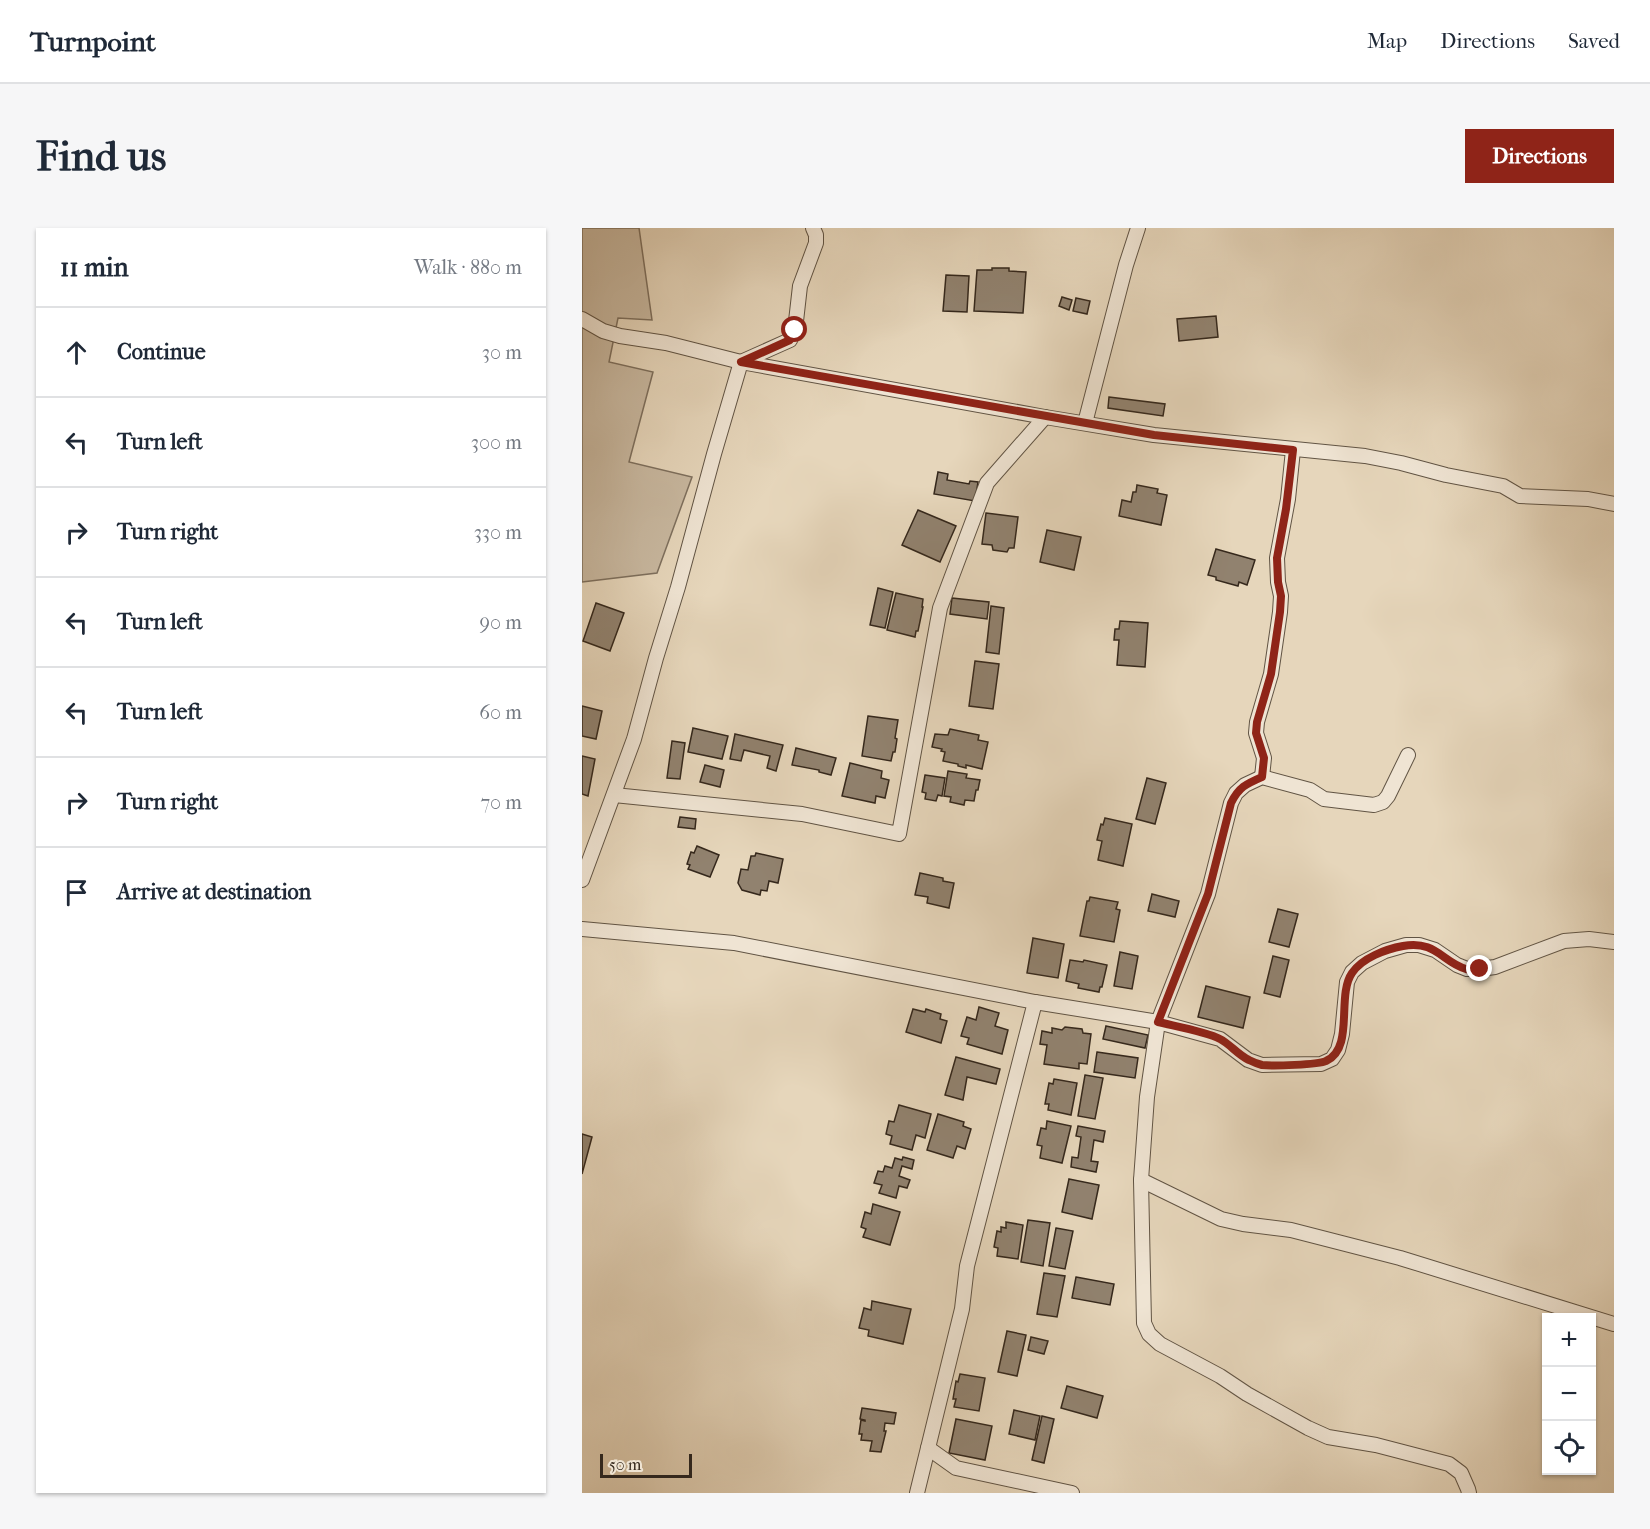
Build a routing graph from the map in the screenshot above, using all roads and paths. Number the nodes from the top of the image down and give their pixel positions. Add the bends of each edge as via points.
1 (813, 228) edge
2 (1138, 228) edge
3 (582, 319) edge
4 (741, 362) junction
5 (1045, 417) junction
6 (1085, 423) junction
7 (1293, 450) junction
8 (1614, 504) edge
9 (1408, 755) dead end
10 (1262, 777) junction
11 (614, 795) junction
12 (582, 880) edge
13 (582, 929) edge
14 (1614, 942) edge
15 (1035, 1002) junction
16 (1158, 1022) junction
17 (1140, 1180) junction
18 (1614, 1324) edge
19 (928, 1448) junction
20 (917, 1493) edge
21 (1072, 1493) edge
22 (1469, 1493) edge

1 - 4 street via 816,243 800,286 795,330 790,340
2 - 6 street
3 - 4 street via 620,336
4 - 5 street
4 - 11 street via 634,739
5 - 6 street
5 - 11 street via 987,483 940,608 899,834 802,814
6 - 7 street via 1154,435
7 - 8 street via 1401,463 1503,486 1520,496
7 - 10 street via 1277,558 1280,612 1271,674 1257,722 1256,733 1264,758
9 - 10 street via 1388,796 1374,805 1324,799 1310,790
10 - 16 street via 1245,785 1231,803 1208,894
11 - 12 street
13 - 15 street via 734,943
14 - 16 street via 1564,941 1480,969 1467,969 1419,945 1385,951 1352,972 1347,982 1338,1050 1332,1059 1321,1064 1262,1065 1248,1060 1220,1039
15 - 16 street
15 - 19 street via 967,1266 962,1309
16 - 17 street
17 - 18 street via 1221,1218 1291,1230 1400,1258
17 - 22 street via 1144,1323 1149,1334 1160,1344 1328,1437 1449,1464 1461,1473
19 - 20 street
19 - 21 street via 956,1468

